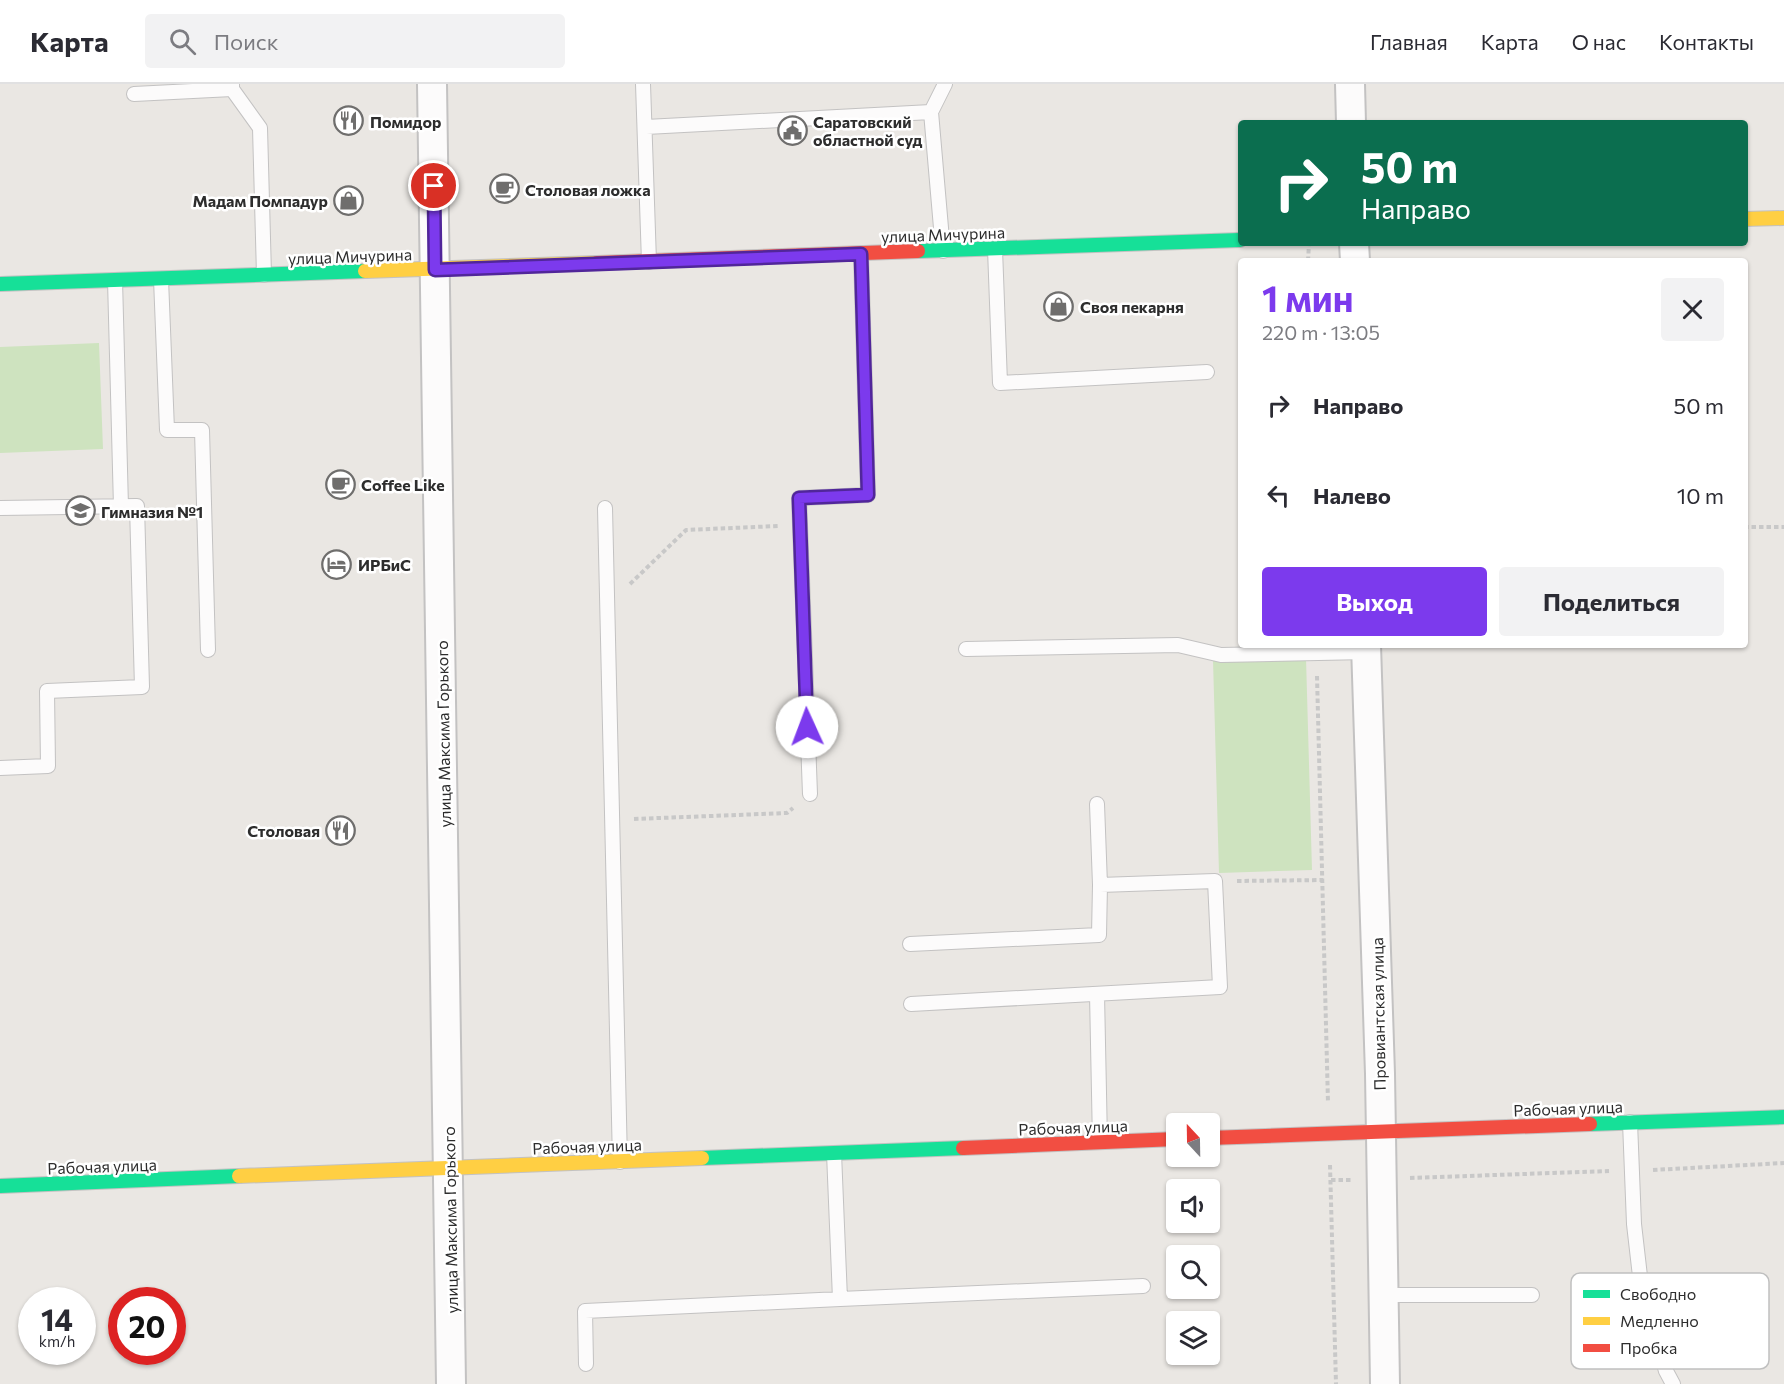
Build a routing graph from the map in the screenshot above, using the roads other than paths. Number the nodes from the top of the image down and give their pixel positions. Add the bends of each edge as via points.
1 (432, 84) edge
2 (643, 84) edge
3 (945, 84) edge
4 (1350, 84) edge
5 (232, 86) edge
6 (134, 94) dead end
7 (931, 112) junction
8 (1351, 120) edge
9 (646, 127) junction
10 (1784, 218) edge
11 (1748, 219) edge
12 (1238, 240) edge
13 (995, 249) junction
14 (943, 251) junction
15 (861, 254) junction
16 (649, 262) junction
17 (435, 270) junction
18 (264, 275) junction
19 (161, 279) junction
20 (115, 280) junction
21 (0, 284) edge
22 (1207, 372) dead end
23 (121, 507) junction
24 (0, 508) edge
25 (605, 508) dead end
26 (1367, 648) edge
27 (966, 649) dead end
28 (208, 650) dead end
29 (0, 768) edge
30 (810, 794) road end
31 (1097, 804) dead end
32 (1100, 885) junction
33 (910, 944) dead end
34 (1097, 994) junction
35 (911, 1004) dead end
36 (1784, 1117) edge
37 (1630, 1122) junction
38 (1380, 1131) junction
39 (1220, 1138) edge
40 (1166, 1139) edge
41 (1100, 1142) junction
42 (834, 1153) junction
43 (620, 1162) junction
44 (450, 1168) junction
45 (0, 1186) edge
46 (1640, 1273) edge
47 (1143, 1286) dead end
48 (1384, 1295) junction
49 (1532, 1295) dead end
50 (840, 1299) junction
51 (586, 1364) dead end
52 (1665, 1369) edge
53 (451, 1384) edge
54 (1385, 1384) edge
55 (1673, 1384) edge

1 - 17 street, улица Максима Горького
2 - 9 lane
3 - 7 lane
4 - 8 street
5 - 6 lane
5 - 18 lane via 260,128
7 - 9 lane
7 - 14 lane
9 - 16 lane
10 - 11 street
12 - 13 street, улица Мичурина
13 - 14 street, улица Мичурина
13 - 22 lane via 1000,383
14 - 15 street, улица Мичурина
15 - 16 street, улица Мичурина
15 - 30 lane via 868,495 799,498
16 - 17 street, улица Мичурина
17 - 18 street, улица Мичурина
17 - 44 street, улица Максима Горького
18 - 19 street, улица Мичурина
19 - 20 street, улица Мичурина
19 - 28 lane via 167,430 202,430
20 - 21 street, улица Мичурина
20 - 23 lane
23 - 24 lane
23 - 29 lane via 137,506 142,687 47,691 48,766
25 - 43 lane
26 - 27 lane via 1221,655 1178,645
26 - 38 street, Провиантская улица
31 - 32 lane
32 - 33 lane via 1099,935
32 - 34 lane via 1215,881 1220,987
34 - 35 lane
34 - 41 lane
36 - 37 street, Рабочая улица
37 - 38 street, Рабочая улица
37 - 46 lane via 1630,1171
38 - 39 street, Рабочая улица
38 - 48 street, Провиантская улица
40 - 41 street, Рабочая улица
41 - 42 street, Рабочая улица
42 - 43 street, Рабочая улица
42 - 50 lane
43 - 44 street, Рабочая улица
44 - 45 street, Рабочая улица
44 - 53 street, улица Максима Горького
47 - 50 lane
48 - 49 lane
48 - 54 street, Провиантская улица
50 - 51 lane via 585,1311
52 - 55 lane

